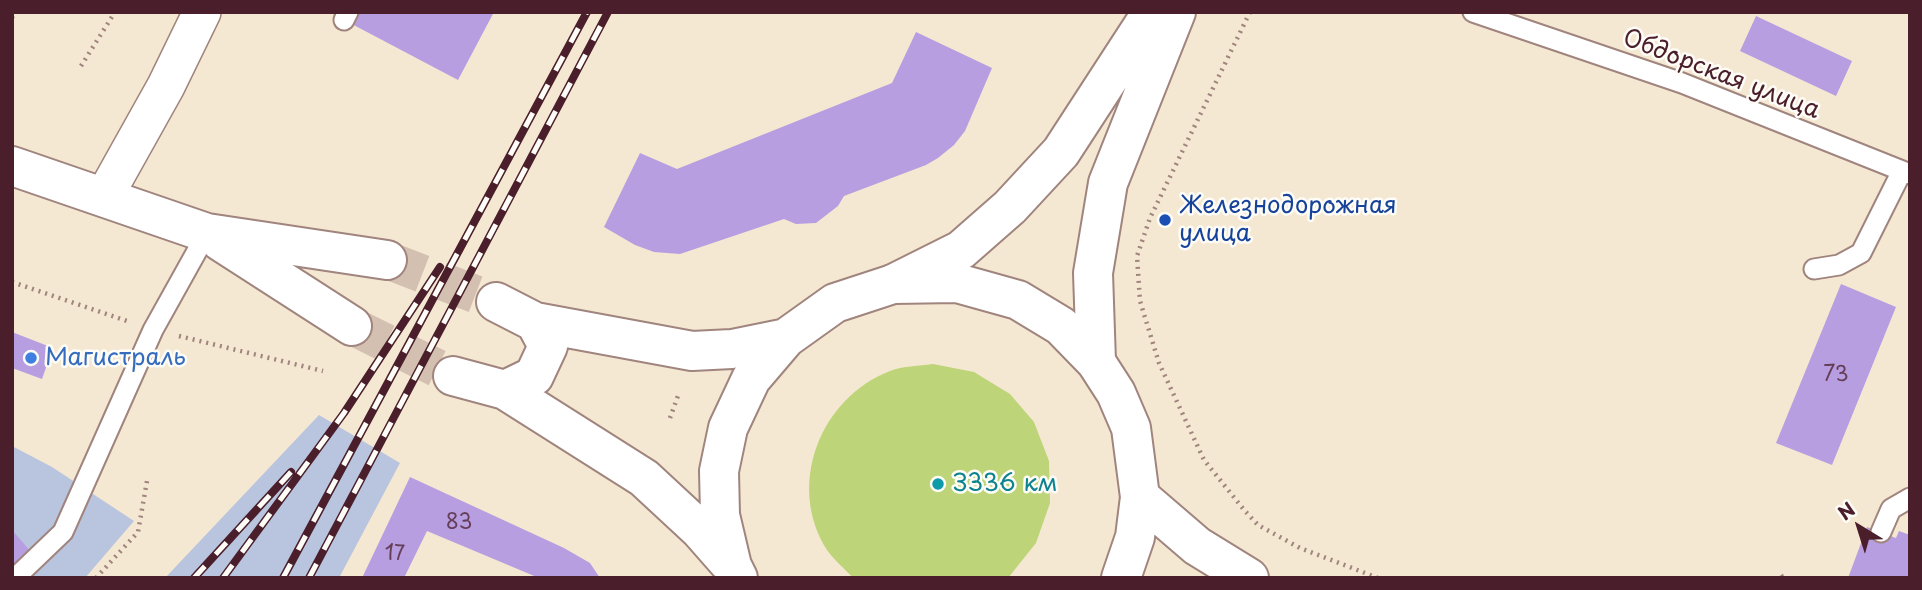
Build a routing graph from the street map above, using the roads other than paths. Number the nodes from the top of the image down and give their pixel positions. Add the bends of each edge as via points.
1 (202, 12) edge
2 (1152, 12) edge
3 (1176, 12) edge
4 (1473, 12) edge
5 (12, 166) edge
6 (1906, 173) edge
7 (104, 197) junction
8 (207, 233) junction
9 (387, 261) tunnel mouth
10 (1814, 269) dead end
11 (893, 284) junction
12 (496, 302) tunnel mouth
13 (535, 322) junction
14 (352, 326) tunnel mouth
15 (786, 338) junction
16 (1096, 362) junction
17 (453, 376) tunnel mouth
18 (505, 390) junction
19 (1140, 497) junction
20 (1910, 498) edge
21 (1881, 532) dead end
22 (735, 572) edge
23 (16, 578) edge
24 (1122, 578) edge
25 (1249, 578) edge

1 - 7 street
2 - 11 main road via 1061,152 1010,207 961,250
3 - 16 main road via 1108,183 1093,273
4 - 6 lane, Обдорская улица via 1682,83
5 - 7 main road
6 - 10 lane via 1861,253 1839,265
7 - 8 main road
8 - 9 main road
8 - 14 main road
8 - 23 lane via 153,330 62,532
11 - 15 main road via 835,303
11 - 16 main road via 957,283 1018,300 1060,326
12 - 13 main road
13 - 15 main road via 692,351 733,349
13 - 18 main road via 548,346 534,376
15 - 22 main road via 751,379 729,428 719,471 720,515
16 - 19 main road via 1131,428
17 - 18 main road
18 - 22 main road via 644,478 699,529
19 - 24 main road via 1135,537
19 - 25 main road via 1198,546
20 - 21 lane via 1891,509

